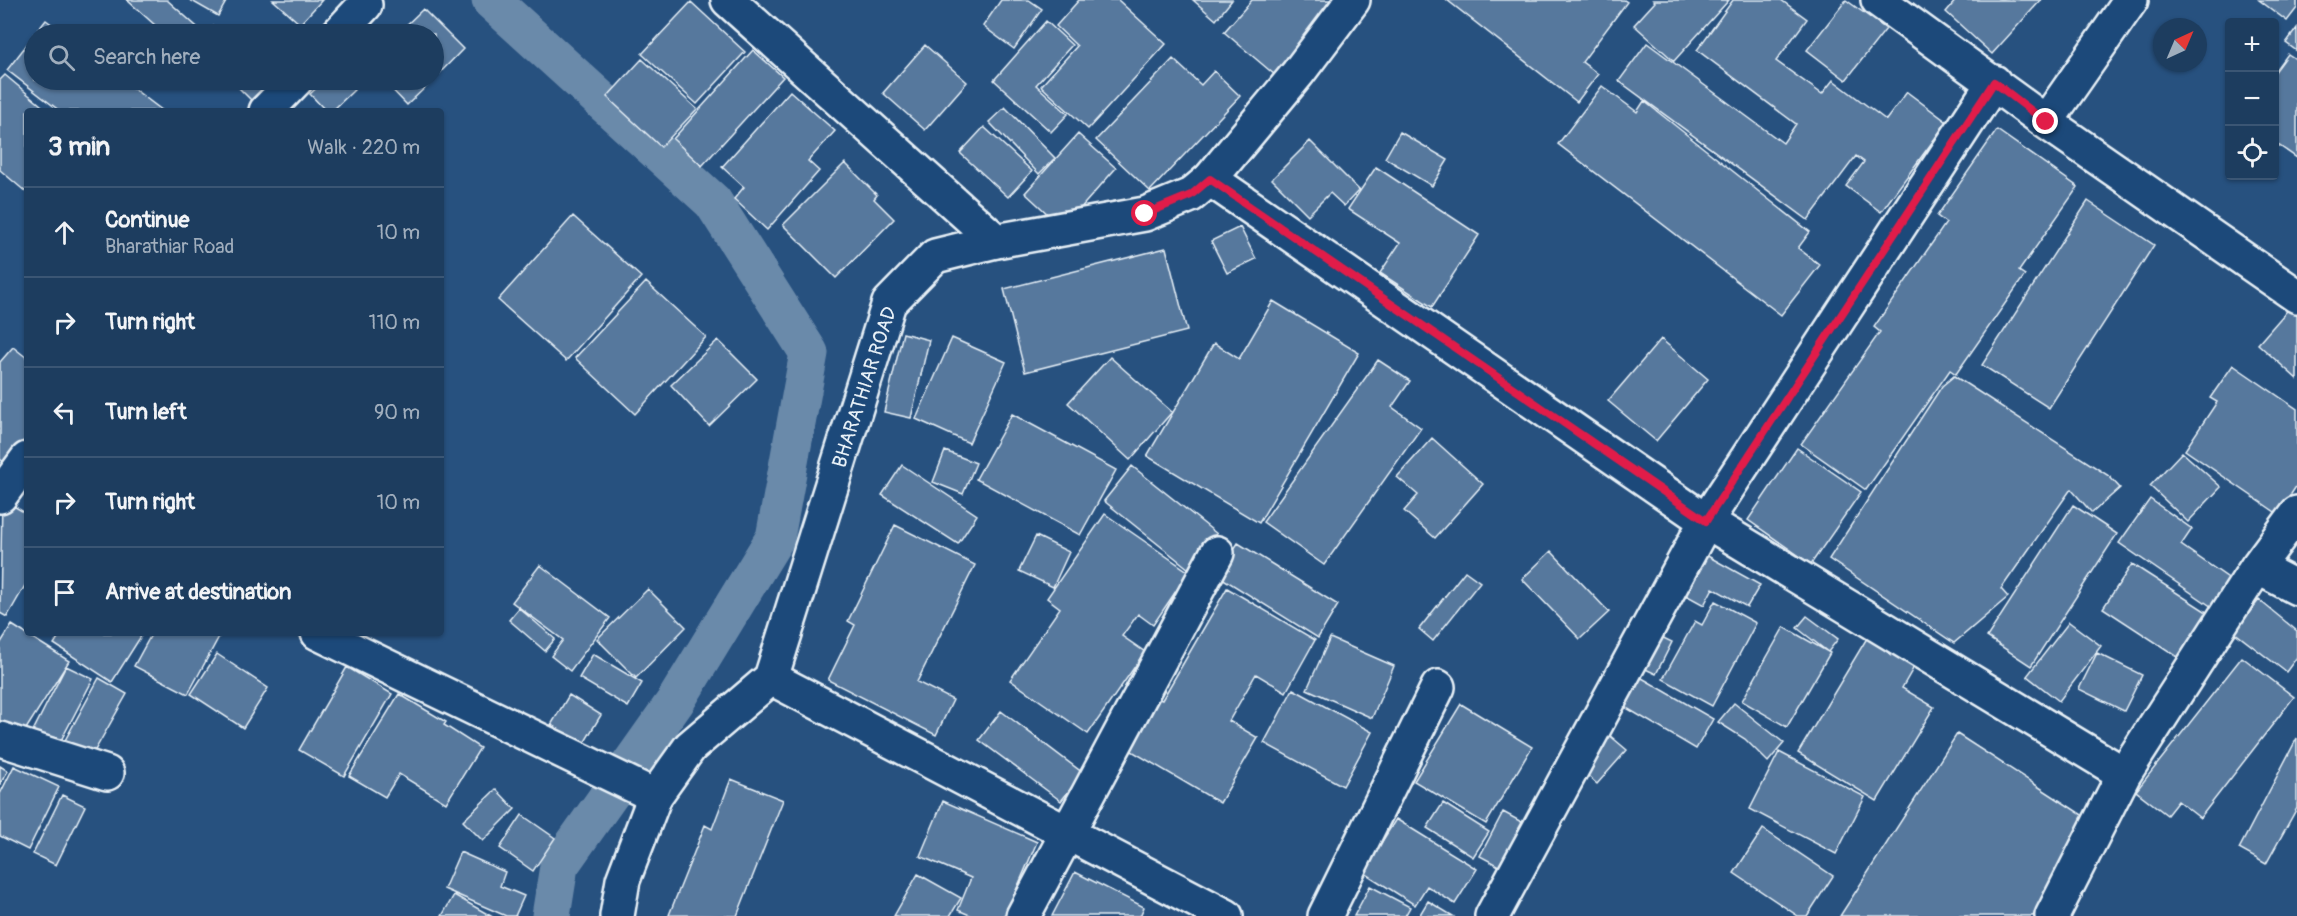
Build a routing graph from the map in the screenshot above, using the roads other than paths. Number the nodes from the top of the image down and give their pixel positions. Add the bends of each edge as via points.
1 (728, 0) edge
2 (1353, 0) edge
3 (1878, 0) edge
4 (2131, 0) edge
5 (365, 5) dead end
6 (347, 24) edge
7 (1994, 82) junction
8 (286, 90) edge
9 (269, 108) edge
10 (2046, 122) junction
11 (1210, 179) junction
12 (996, 241) junction
13 (2293, 285) edge
14 (2297, 513) edge
15 (1706, 521) junction
16 (1217, 553) dead end
17 (2257, 567) junction
18 (2297, 588) edge
19 (324, 636) edge
20 (771, 678) junction
21 (1438, 687) dead end
22 (0, 739) edge
23 (107, 773) dead end
24 (2124, 774) junction
25 (653, 795) junction
26 (1067, 833) junction
27 (617, 916) edge
28 (1023, 916) edge
29 (1226, 916) edge
30 (1324, 916) edge
31 (1492, 916) edge
32 (2052, 916) edge

1 - 12 street
2 - 11 street, BHARATHIAR ROAD
3 - 7 street
4 - 10 street
5 - 6 street
7 - 10 street
7 - 15 street
8 - 9 street
10 - 13 street
11 - 12 street, BHARATHIAR ROAD via 1191,195 1145,214
11 - 15 street
12 - 20 street, BHARATHIAR ROAD via 935,256 889,303
14 - 17 street
15 - 24 street
15 - 31 street
16 - 26 street
17 - 18 street
17 - 24 street
19 - 25 street
20 - 25 street via 690,747
20 - 26 street
21 - 30 street
22 - 23 street
24 - 32 street
25 - 27 street via 623,880
26 - 28 street
26 - 29 street

